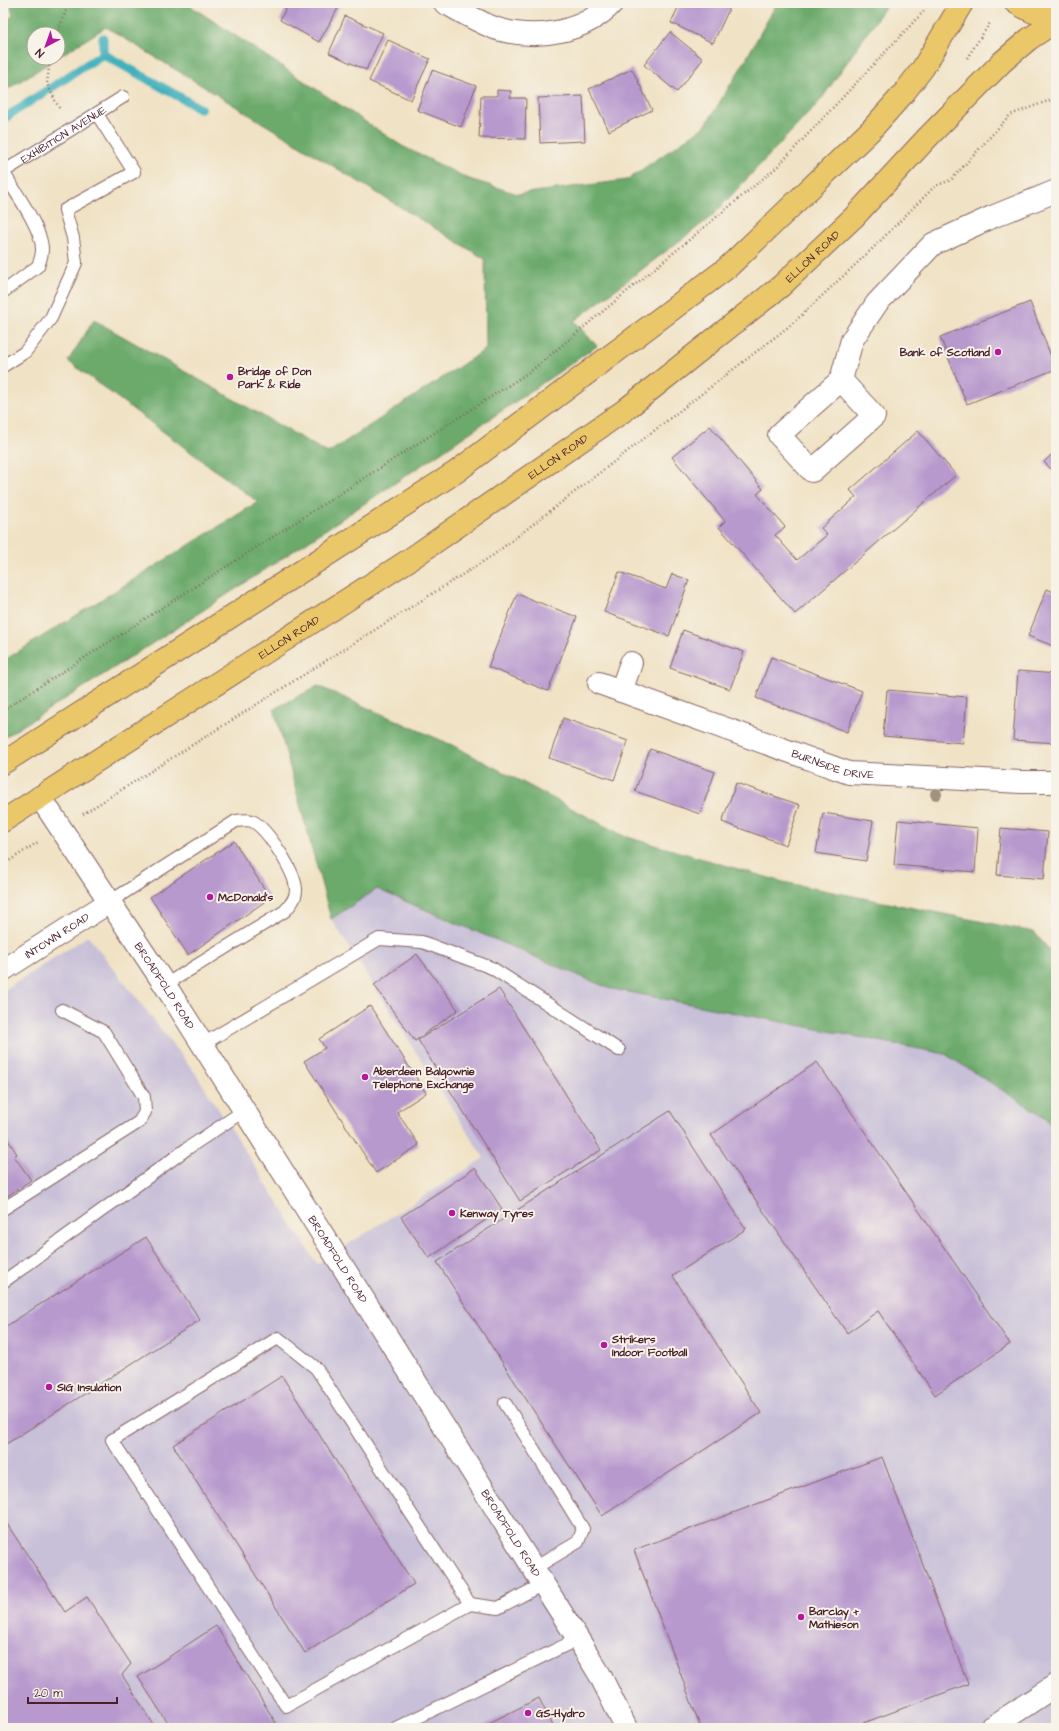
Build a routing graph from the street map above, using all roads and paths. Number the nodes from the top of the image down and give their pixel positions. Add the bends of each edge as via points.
1 (69, 3) edge
2 (446, 3) edge
3 (612, 3) edge
4 (962, 3) edge
5 (1016, 3) edge
6 (927, 8) dead end
7 (1056, 16) edge
8 (1056, 21) edge
9 (990, 23) dead end
10 (60, 26) edge
11 (965, 60) dead end
12 (49, 66) edge
13 (52, 93) dead end
14 (123, 97) dead end
15 (97, 114) junction
16 (3, 172) edge
17 (1056, 191) edge
18 (3, 292) edge
19 (3, 366) edge
20 (841, 380) dead end
21 (631, 663) dead end
22 (599, 683) dead end
23 (621, 691) junction
24 (3, 710) edge
25 (3, 763) edge
26 (1056, 782) edge
27 (40, 797) junction
28 (3, 821) edge
29 (41, 840) dead end
30 (3, 865) edge
31 (111, 901) junction
32 (3, 970) edge
33 (165, 985) junction
34 (62, 1010) dead end
35 (203, 1044) junction
36 (619, 1050) dead end
37 (244, 1110) junction
38 (3, 1209) edge
39 (3, 1282) edge
40 (505, 1403) dead end
41 (538, 1576) junction
42 (470, 1604) junction
43 (578, 1639) junction
44 (1056, 1685) edge
45 (396, 1728) edge
46 (626, 1728) edge
47 (991, 1728) edge

1 - 10 path
2 - 3 street via 500,30 527,34 555,32 585,23
4 - 25 main road via 923,68 903,94 871,130 727,268 456,472
5 - 7 main road via 1034,12
6 - 24 path via 777,166 531,371
8 - 27 main road, ELLON ROAD via 1002,62 854,217 781,286 625,410 409,560
9 - 11 path
12 - 13 path via 47,84
14 - 15 lane, EXHIBITION AVENUE
15 - 16 lane, EXHIBITION AVENUE
15 - 19 lane via 134,172 65,210 73,238 76,263 51,318 24,352
16 - 18 lane via 39,235 42,250 38,266
17 - 20 street via 933,244 876,303 852,340
21 - 23 street
22 - 23 street, BURNSIDE DRIVE
23 - 26 street, BURNSIDE DRIVE via 849,773
27 - 28 main road, ELLON ROAD
27 - 31 street, BROADFOLD ROAD
29 - 30 path
31 - 32 street, INTOWN ROAD
31 - 33 street, BROADFOLD ROAD
31 - 33 lane via 236,821 250,820 269,835 295,879 296,891 293,902 285,911
33 - 35 street, BROADFOLD ROAD
34 - 38 lane via 104,1032 144,1097 145,1112 139,1122
35 - 36 lane via 380,939 422,942 492,968
35 - 37 street, BROADFOLD ROAD
37 - 39 lane
37 - 41 street, BROADFOLD ROAD
40 - 41 lane via 583,1529 578,1542
41 - 42 lane via 498,1608
41 - 43 street, BROADFOLD ROAD
42 - 42 lane via 316,1368 278,1338 112,1440 286,1706
43 - 45 lane
43 - 46 street, BROADFOLD ROAD via 600,1675
44 - 47 street

